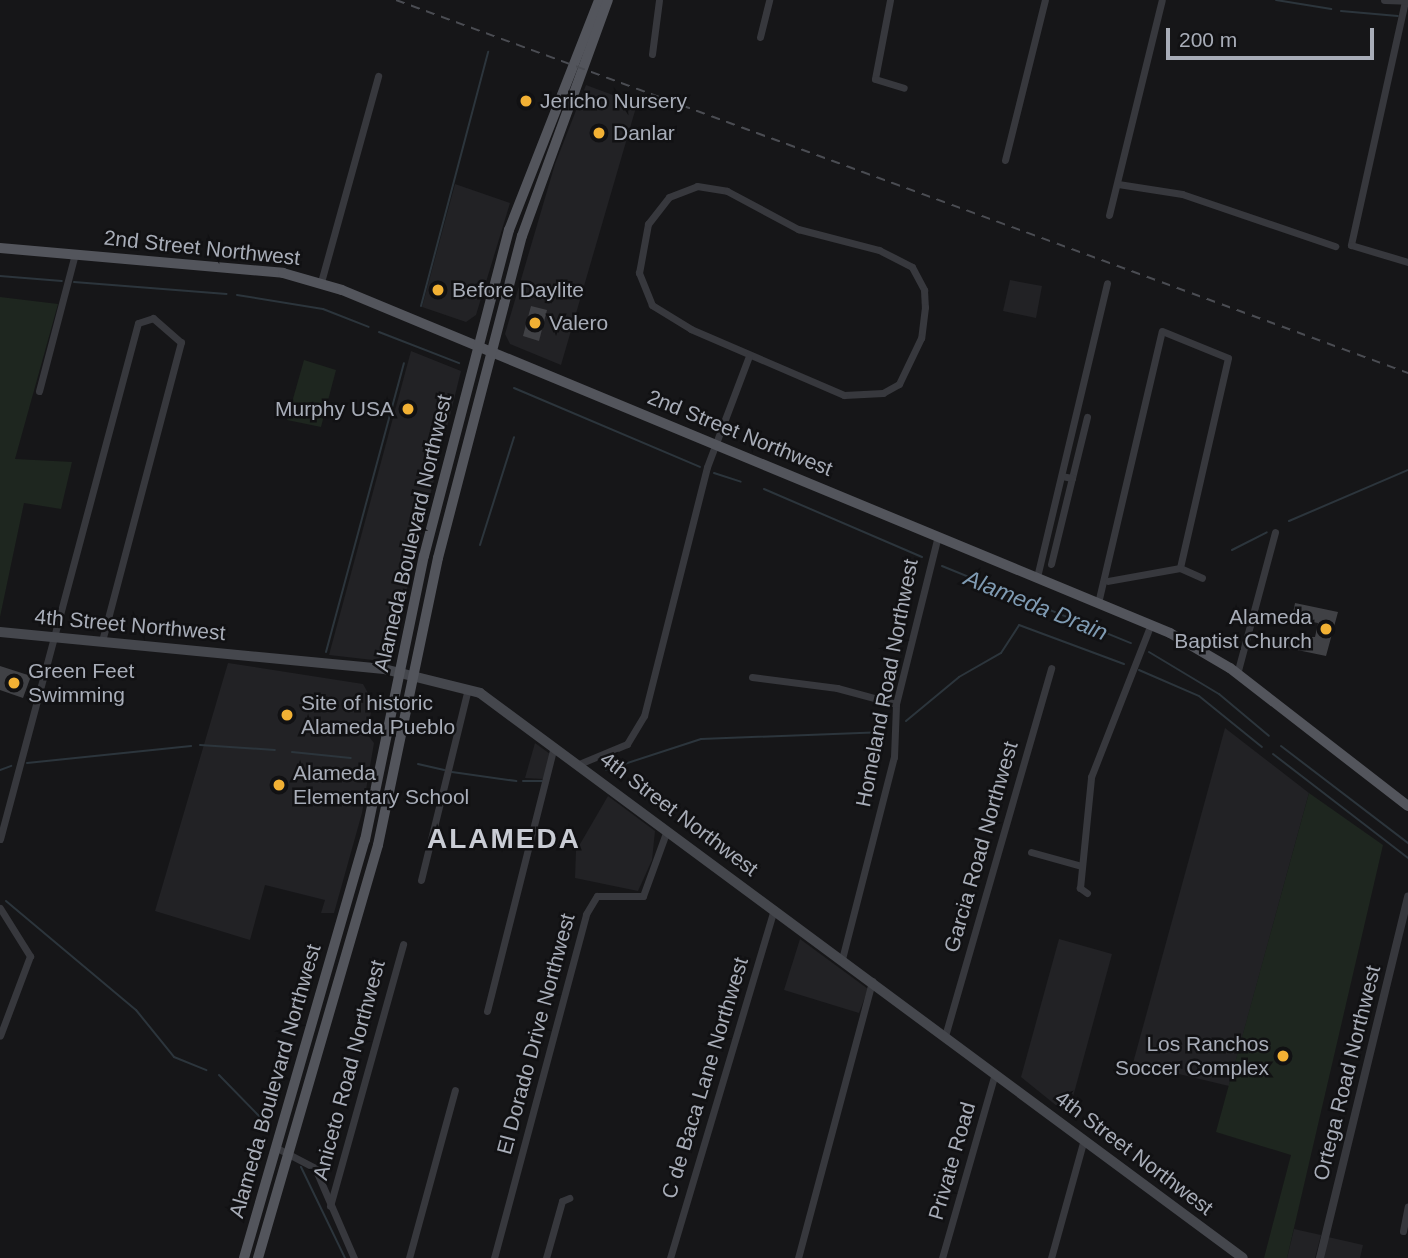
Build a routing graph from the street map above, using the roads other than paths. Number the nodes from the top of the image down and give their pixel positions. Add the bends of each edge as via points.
1 (599, 0) edge
2 (608, 0) edge
3 (650, 0) edge
4 (659, 0) edge
5 (769, 0) edge
6 (890, 0) edge
7 (1045, 0) edge
8 (1162, 0) edge
9 (1385, 0) edge
10 (1406, 1) edge
11 (653, 12) junction
12 (760, 37) dead end
13 (653, 54) dead end
14 (578, 66) junction
15 (379, 76) dead end
16 (904, 88) dead end
17 (1005, 160) dead end
18 (1118, 184) junction
19 (1109, 215) dead end
20 (1335, 246) dead end
21 (0, 248) edge
22 (75, 254) junction
23 (1408, 262) edge
24 (321, 282) junction
25 (1107, 283) dead end
26 (478, 346) junction
27 (492, 352) junction
28 (749, 356) junction
29 (39, 391) dead end
30 (1087, 417) dead end
31 (716, 443) junction
32 (1062, 476) junction
33 (1072, 478) junction
34 (1275, 531) dead end
35 (938, 536) junction
36 (1051, 564) dead end
37 (1180, 568) junction
38 (1037, 577) junction
39 (1202, 578) dead end
40 (1108, 581) junction
41 (1098, 603) junction
42 (1151, 624) junction
43 (0, 632) edge
44 (53, 636) junction
45 (102, 641) junction
46 (1051, 668) dead end
47 (400, 672) junction
48 (412, 674) junction
49 (1237, 674) junction
50 (751, 677) dead end
51 (468, 689) junction
52 (896, 704) junction
53 (554, 746) junction
54 (579, 764) junction
55 (1408, 806) edge
56 (667, 830) junction
57 (0, 839) edge
58 (1031, 852) dead end
59 (1081, 866) junction
60 (421, 880) dead end
61 (1087, 893) dead end
62 (1408, 897) edge
63 (0, 908) edge
64 (774, 909) junction
65 (403, 944) dead end
66 (842, 959) junction
67 (872, 981) junction
68 (487, 1011) dead end
69 (0, 1036) edge
70 (945, 1036) junction
71 (995, 1073) junction
72 (455, 1090) dead end
73 (1084, 1139) junction
74 (275, 1147) junction
75 (287, 1151) junction
76 (569, 1198) dead end
77 (330, 1206) junction
78 (1408, 1206) edge
79 (1403, 1231) dead end
80 (244, 1258) edge
81 (258, 1258) edge
82 (354, 1258) edge
83 (409, 1258) edge
84 (494, 1258) edge
85 (546, 1258) edge
86 (670, 1258) edge
87 (798, 1258) edge
88 (942, 1258) edge
89 (1051, 1258) edge
90 (1243, 1258) edge
91 (1320, 1258) edge

1 - 14 main road
2 - 14 main road
3 - 11 street
4 - 11 street
5 - 12 street
6 - 16 street via 875,79
7 - 17 street
8 - 18 street
9 - 10 street
10 - 23 street via 1350,245
11 - 13 street
14 - 26 main road, Alameda Boulevard Northwest via 509,230
14 - 27 main road, Alameda Boulevard Northwest via 522,236
15 - 24 street
18 - 19 street
18 - 20 street via 1182,194
21 - 22 main road, 2nd Street Northwest
22 - 24 main road, 2nd Street Northwest
22 - 29 street
24 - 26 main road, 2nd Street Northwest
25 - 32 street
26 - 27 main road, 2nd Street Northwest
26 - 47 main road, Alameda Boulevard Northwest
27 - 31 main road, 2nd Street Northwest
27 - 48 main road, Alameda Boulevard Northwest
28 - 28 street via 844,395 883,393 909,370 921,338 925,307 919,274 897,256 797,229 727,191 682,189 648,224 641,253 643,290 664,316
28 - 31 street
30 - 33 street
31 - 35 main road, 2nd Street Northwest
31 - 54 street via 644,716 628,744
32 - 33 street
32 - 38 street
33 - 36 street
34 - 49 street
35 - 38 main road, 2nd Street Northwest
35 - 52 street, Homeland Road Northwest
37 - 39 street
37 - 40 street
37 - 40 street via 1228,358 1162,331
38 - 41 main road, 2nd Street Northwest
40 - 41 street
41 - 42 main road, 2nd Street Northwest
42 - 49 main road, 2nd Street Northwest
42 - 59 street via 1091,776
43 - 44 main road, 4th Street Northwest
44 - 45 main road, 4th Street Northwest
44 - 45 street via 138,323 153,318 181,342
44 - 57 street
45 - 47 main road, 4th Street Northwest
46 - 70 street, Garcia Road Northwest
47 - 48 main road, 4th Street Northwest
47 - 74 main road, Alameda Boulevard Northwest via 347,907
48 - 51 main road, 4th Street Northwest
48 - 75 main road, Alameda Boulevard Northwest via 376,852
49 - 55 main road, 2nd Street Northwest
50 - 52 street via 837,688
51 - 53 main road, 4th Street Northwest
51 - 60 street
52 - 66 street, Homeland Road Northwest via 894,757
53 - 54 main road, 4th Street Northwest
53 - 68 street
54 - 56 main road, 4th Street Northwest
56 - 64 main road, 4th Street Northwest
56 - 84 street, El Dorado Drive Northwest via 642,896 597,896 586,914
58 - 59 street
59 - 61 street via 1080,888
62 - 91 street, Ortega Road Northwest
63 - 69 street via 30,956
64 - 66 main road, 4th Street Northwest
64 - 86 street, C de Baca Lane Northwest
65 - 77 street, Aniceto Road Northwest
66 - 67 main road, 4th Street Northwest
67 - 70 main road, 4th Street Northwest
67 - 87 street
70 - 71 main road, 4th Street Northwest
71 - 73 main road, 4th Street Northwest
71 - 88 street, Private Road
72 - 83 street
73 - 89 street
73 - 90 main road, 4th Street Northwest
74 - 75 street
74 - 80 main road, Alameda Boulevard Northwest
75 - 77 street via 315,1167
75 - 81 main road, Alameda Boulevard Northwest
76 - 85 street via 562,1201
77 - 82 street
78 - 79 street

